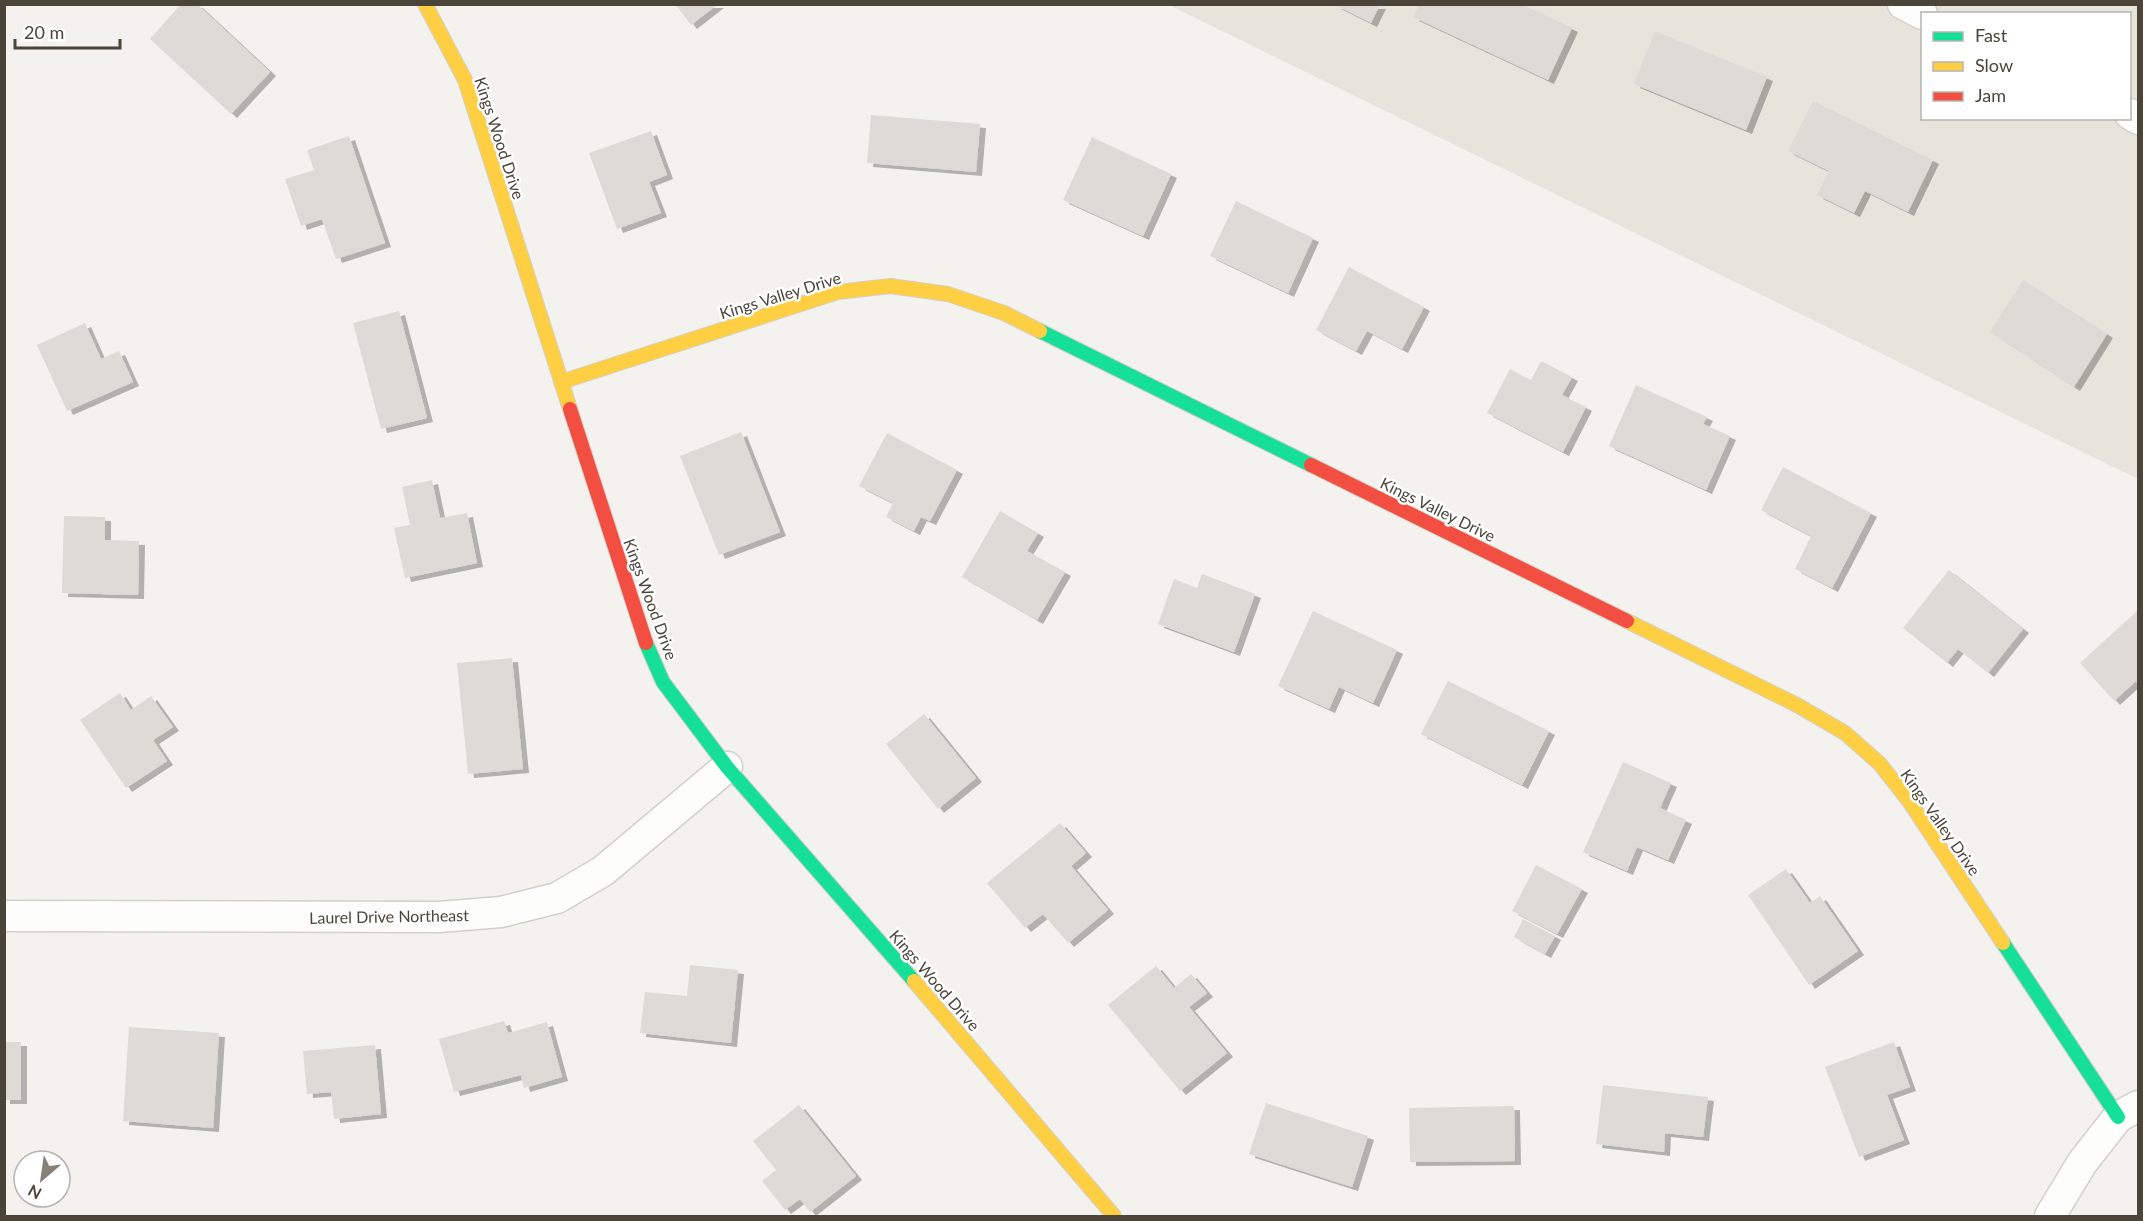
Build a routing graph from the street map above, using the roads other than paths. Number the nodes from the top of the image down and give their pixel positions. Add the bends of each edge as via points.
1 (425, 4) edge
2 (1903, 4) edge
3 (1921, 13) edge
4 (561, 382) junction
5 (727, 767) junction
6 (4, 916) edge
7 (2128, 1111) edge
8 (1114, 1216) edge
9 (2050, 1216) edge

1 - 4 street, Kings Wood Drive via 465,80
2 - 3 street
4 - 5 street, Kings Wood Drive via 641,631 663,682
4 - 7 street, Kings Valley Drive via 838,292 890,286 948,294 1005,314 1797,705 1845,733 1880,764 1910,801
5 - 6 street, Laurel Drive Northeast via 603,871 557,898 501,912 439,917
5 - 8 street, Kings Wood Drive
7 - 9 street via 2082,1163

